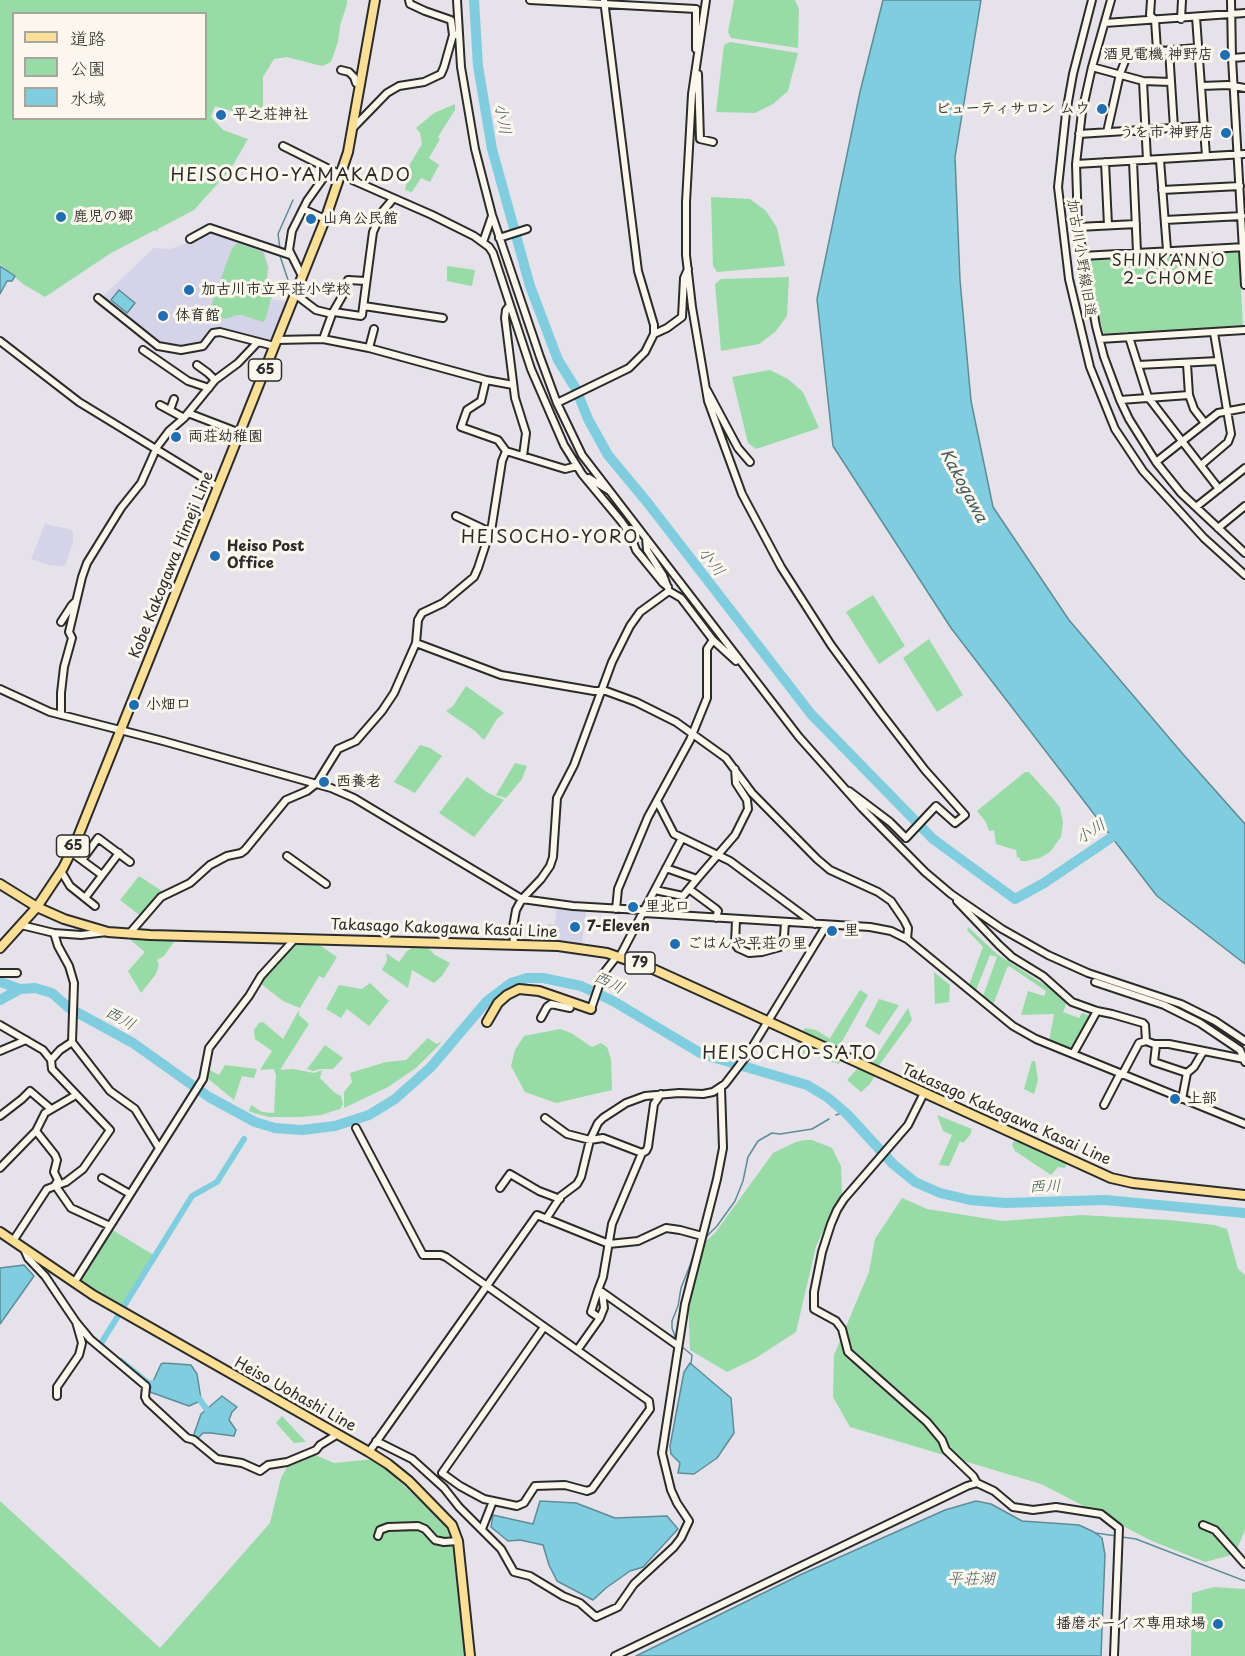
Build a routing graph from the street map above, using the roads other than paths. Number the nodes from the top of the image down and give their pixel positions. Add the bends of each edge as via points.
1 (375, 0) edge
2 (409, 0) edge
3 (457, 0) edge
4 (530, 0) edge
5 (706, 0) edge
6 (1092, 0) edge
7 (1111, 0) edge
8 (1151, 0) edge
9 (1182, 0) edge
10 (1231, 0) edge
11 (604, 2) edge
12 (1245, 13) edge
13 (1231, 15) junction
14 (1196, 17) junction
15 (1181, 19) junction
16 (1155, 20) junction
17 (1105, 23) junction
18 (456, 35) junction
19 (1198, 48) junction
20 (1157, 50) junction
21 (1169, 50) junction
22 (698, 57) junction
23 (1245, 57) edge
24 (1232, 58) junction
25 (1092, 67) junction
26 (341, 70) dead end
27 (1120, 74) junction
28 (1143, 81) junction
29 (1171, 82) junction
30 (361, 84) junction
31 (1201, 86) junction
32 (1234, 87) junction
33 (1245, 88) edge
34 (1203, 126) junction
35 (353, 128) junction
36 (1174, 128) junction
37 (1145, 130) junction
38 (1107, 132) junction
39 (1078, 134) junction
40 (713, 142) dead end
41 (283, 146) dead end
42 (1242, 154) edge
43 (1206, 156) junction
44 (1147, 160) junction
45 (1160, 160) junction
46 (1133, 161) junction
47 (1105, 162) junction
48 (1076, 164) junction
49 (329, 170) junction
50 (341, 175) junction
51 (1240, 186) junction
52 (1162, 190) junction
53 (393, 199) junction
54 (303, 209) junction
55 (492, 215) junction
56 (1242, 216) junction
57 (325, 219) junction
58 (1165, 220) junction
59 (1136, 224) junction
60 (1108, 225) junction
61 (1077, 227) junction
62 (527, 229) dead end
63 (499, 238) junction
64 (190, 239) dead end
65 (483, 242) junction
66 (1244, 247) edge
67 (1167, 250) junction
68 (1137, 252) junction
69 (290, 255) junction
70 (1082, 256) junction
71 (688, 269) junction
72 (302, 276) junction
73 (366, 281) junction
74 (1245, 285) edge
75 (295, 294) junction
76 (98, 298) dead end
77 (510, 305) junction
78 (364, 306) junction
79 (333, 313) junction
80 (443, 318) dead end
81 (374, 329) dead end
82 (1245, 330) edge
83 (1214, 333) junction
84 (654, 334) junction
85 (1129, 337) junction
86 (323, 339) junction
87 (1100, 339) junction
88 (0, 341) edge
89 (257, 343) junction
90 (275, 343) junction
91 (369, 348) junction
92 (143, 350) dead end
93 (1218, 361) junction
94 (1187, 364) junction
95 (197, 365) dead end
96 (1138, 365) junction
97 (486, 380) junction
98 (215, 381) junction
99 (513, 385) junction
100 (209, 388) junction
101 (706, 388) junction
102 (1189, 394) junction
103 (1148, 397) junction
104 (174, 399) dead end
105 (1120, 400) junction
106 (557, 403) junction
107 (160, 405) dead end
108 (1245, 408) edge
109 (170, 410) junction
110 (1227, 412) junction
111 (186, 416) junction
112 (1204, 422) junction
113 (240, 433) junction
114 (1182, 441) junction
115 (156, 450) junction
116 (506, 451) junction
117 (523, 456) junction
118 (750, 462) dead end
119 (1156, 462) junction
120 (1201, 465) junction
121 (577, 466) junction
122 (1245, 468) edge
123 (218, 487) junction
124 (1219, 489) junction
125 (609, 490) junction
126 (1196, 507) junction
127 (1245, 507) edge
128 (456, 516) dead end
129 (1218, 528) junction
130 (490, 532) junction
131 (646, 538) junction
132 (1245, 553) edge
133 (1245, 575) edge
134 (668, 589) junction
135 (76, 601) junction
136 (62, 622) dead end
137 (713, 640) junction
138 (416, 643) junction
139 (742, 664) junction
140 (0, 689) edge
141 (601, 690) junction
142 (61, 715) junction
143 (121, 729) junction
144 (693, 732) junction
145 (734, 767) junction
146 (317, 783) junction
147 (845, 789) junction
148 (657, 801) junction
149 (682, 838) junction
150 (119, 853) junction
151 (75, 855) dead end
152 (719, 855) junction
153 (287, 856) dead end
154 (82, 860) junction
155 (130, 862) dead end
156 (666, 868) junction
157 (61, 871) junction
158 (102, 876) junction
159 (698, 879) junction
160 (0, 884) edge
161 (326, 884) dead end
162 (689, 889) junction
163 (655, 890) junction
164 (951, 894) junction
165 (85, 898) junction
166 (522, 899) junction
167 (95, 906) dead end
168 (37, 907) junction
169 (616, 909) junction
170 (644, 914) junction
171 (717, 918) junction
172 (736, 920) junction
173 (785, 922) junction
174 (816, 924) junction
175 (21, 925) junction
176 (826, 926) junction
177 (108, 932) junction
178 (54, 933) junction
179 (129, 934) junction
180 (293, 938) junction
181 (906, 939) junction
182 (514, 945) junction
183 (0, 948) edge
184 (619, 956) junction
185 (0, 973) edge
186 (17, 973) dead end
187 (1095, 982) dead end
188 (572, 1005) junction
189 (591, 1007) joint
190 (1097, 1011) junction
191 (568, 1017) dead end
192 (541, 1018) dead end
193 (487, 1022) dead end
194 (768, 1022) junction
195 (0, 1025) edge
196 (26, 1040) junction
197 (1146, 1041) junction
198 (1245, 1041) edge
199 (72, 1042) junction
200 (1156, 1045) junction
201 (0, 1051) edge
202 (1203, 1052) junction
203 (1073, 1054) junction
204 (51, 1060) junction
205 (1244, 1060) edge
206 (1187, 1073) junction
207 (1121, 1075) junction
208 (721, 1088) junction
209 (924, 1093) junction
210 (661, 1094) junction
211 (76, 1095) junction
212 (1182, 1099) junction
213 (1104, 1105) dead end
214 (51, 1109) junction
215 (0, 1116) edge
216 (545, 1118) dead end
217 (1245, 1124) edge
218 (356, 1128) dead end
219 (36, 1131) junction
220 (590, 1140) junction
221 (159, 1148) junction
222 (642, 1153) junction
223 (0, 1168) edge
224 (102, 1178) dead end
225 (55, 1185) junction
226 (500, 1188) dead end
227 (130, 1194) junction
228 (1245, 1195) edge
229 (560, 1199) junction
230 (546, 1219) junction
231 (110, 1226) junction
232 (0, 1232) edge
233 (702, 1236) junction
234 (13, 1241) junction
235 (609, 1244) junction
236 (24, 1249) junction
237 (74, 1283) junction
238 (486, 1285) junction
239 (600, 1291) junction
240 (600, 1318) junction
241 (76, 1322) junction
242 (544, 1327) junction
243 (677, 1345) junction
244 (578, 1349) junction
245 (57, 1396) dead end
246 (338, 1434) junction
247 (376, 1441) junction
248 (369, 1452) junction
249 (977, 1483) junction
250 (493, 1501) junction
251 (1203, 1525) dead end
252 (482, 1529) junction
253 (378, 1536) dead end
254 (458, 1541) junction
255 (1245, 1564) edge
256 (470, 1656) edge
257 (615, 1656) edge
258 (1114, 1656) edge

1 - 30 main road, Kobe Kakogawa Himeji Line / 65
2 - 18 street via 410,4 451,20
3 - 18 street
4 - 11 street
5 - 22 street
6 - 133 street, 加古川小野線旧道 via 1066,112 1058,187 1069,279 1090,367 1115,429 1143,471 1204,538
7 - 17 street
8 - 16 street via 1150,15
9 - 15 street
10 - 13 street
11 - 22 street via 696,9
11 - 84 street via 638,272
12 - 13 street
13 - 14 street
13 - 24 street
14 - 15 street
14 - 19 street
15 - 16 street
16 - 17 street
16 - 20 street
17 - 25 street
18 - 35 street via 441,74 387,93
18 - 55 street via 469,117
19 - 21 street
19 - 31 street
20 - 21 street
20 - 27 street via 1132,53
21 - 29 street
22 - 40 street via 700,139
22 - 71 street via 687,168
23 - 24 street
24 - 32 street
25 - 27 street
25 - 39 street
26 - 30 street
27 - 28 street
27 - 38 street
28 - 29 street
28 - 37 street
29 - 36 street
30 - 35 main road, Kobe Kakogawa Himeji Line / 65
31 - 32 street
31 - 34 street
32 - 33 street
32 - 42 street
34 - 36 street
34 - 43 street
35 - 50 main road, Kobe Kakogawa Himeji Line / 65
36 - 37 street
37 - 38 street
37 - 44 street
38 - 39 street
39 - 48 street
41 - 49 street
42 - 43 street
42 - 51 street
43 - 45 street
44 - 45 street
44 - 46 street
45 - 52 street
46 - 47 street
46 - 59 street
47 - 48 street
47 - 60 street
48 - 61 street
49 - 50 street
49 - 54 street
50 - 53 street
50 - 57 main road, Kobe Kakogawa Himeji Line / 65
51 - 52 street
51 - 56 street
52 - 58 street
53 - 65 street
53 - 73 street via 373,232
54 - 57 street
54 - 69 street via 292,231
55 - 63 street
55 - 65 street
56 - 58 street
56 - 66 street
57 - 72 main road, Kobe Kakogawa Himeji Line / 65
58 - 67 street
59 - 60 street
59 - 68 street
60 - 61 street
61 - 70 street
62 - 63 street
63 - 106 street
64 - 69 street via 210,228
65 - 77 street via 493,253
66 - 67 street
66 - 74 street
67 - 68 street
68 - 70 street
69 - 72 street
70 - 87 street
71 - 84 street via 682,317
71 - 101 street
72 - 75 main road, Kobe Kakogawa Himeji Line / 65
73 - 78 street
73 - 79 street via 348,280
75 - 79 street via 316,310
75 - 90 main road, Kobe Kakogawa Himeji Line / 65
76 - 89 street via 158,346 182,350 203,346 213,333 220,332
77 - 99 street via 505,318
77 - 121 street via 531,369
78 - 79 street via 361,316
78 - 80 street
79 - 86 street
81 - 91 street
82 - 83 street
83 - 85 street
83 - 93 street
84 - 106 street via 645,352 629,368
85 - 87 street
85 - 96 street
86 - 90 street
86 - 91 street
87 - 105 street
88 - 115 street via 79,402
89 - 90 street
89 - 98 street
90 - 113 main road, Kobe Kakogawa Himeji Line / 65
91 - 97 street
92 - 100 street via 188,381
93 - 94 street
93 - 110 street
94 - 96 street
94 - 102 street
95 - 98 street
96 - 103 street
97 - 99 street
97 - 116 street via 481,401 467,410 461,427 498,440
98 - 100 street
99 - 117 street via 526,433
100 - 111 street
101 - 118 street via 738,448
101 - 147 street via 742,494 781,567 880,713 965,815 955,823 936,806 906,838
102 - 103 street
102 - 112 street
103 - 105 street
103 - 114 street
104 - 109 street
105 - 119 street
106 - 125 street via 582,455
107 - 109 street
108 - 110 street
109 - 111 street
110 - 112 street
110 - 120 street via 1231,434 1228,442
111 - 113 street
111 - 115 street
112 - 114 street
113 - 123 main road, Kobe Kakogawa Himeji Line / 65
114 - 119 street
114 - 120 street
115 - 123 street
115 - 135 street via 141,483 87,563
116 - 117 street
116 - 130 street
117 - 121 street via 565,469
119 - 126 street
120 - 124 street
121 - 125 street
121 - 134 street
122 - 124 street
123 - 143 main road, Kobe Kakogawa Himeji Line / 65
124 - 126 street
125 - 131 street
126 - 129 street
127 - 129 street
128 - 130 street
129 - 132 street
130 - 138 street via 474,577 443,603 422,613
131 - 134 street via 647,550
131 - 139 street
134 - 137 street via 681,598
134 - 141 street via 640,612 630,626
135 - 136 street
135 - 142 street via 64,667
137 - 139 street
137 - 144 street via 707,649 707,698
138 - 141 street via 501,675
138 - 146 street via 382,711 356,741 339,749
139 - 147 street
140 - 142 street
141 - 144 street via 636,702
141 - 166 street via 574,765 556,798 550,866
142 - 143 street
143 - 146 street
143 - 157 main road, Kobe Kakogawa Himeji Line / 65
144 - 145 street
144 - 148 street
145 - 152 street via 736,783 748,809
145 - 181 street via 753,793 817,859 830,870 891,901 908,928
146 - 166 street via 354,798
146 - 179 street via 286,800 242,852 210,865 190,883 160,897
147 - 164 street via 892,840
148 - 149 street via 674,834
148 - 169 street via 618,889
149 - 152 street
149 - 156 street
150 - 154 street via 98,838
150 - 155 street
150 - 158 street
151 - 154 street
152 - 159 street
152 - 174 street
153 - 161 street
154 - 158 street
156 - 159 street
156 - 163 street
157 - 165 street via 70,886
157 - 168 main road, Kobe Kakogawa Himeji Line / 65
158 - 165 street
159 - 162 street
160 - 168 main road, Takasago Kakogawa Kasai Line / 79
162 - 163 street via 683,896
162 - 171 street via 716,909
163 - 170 street
164 - 190 street via 1012,957 1043,976 1072,1002
164 - 198 street via 1048,955 1088,973 1181,1004
165 - 167 street
166 - 169 street
166 - 182 street via 513,927
168 - 175 main road, Kobe Kakogawa Himeji Line / 65
168 - 177 main road, Takasago Kakogawa Kasai Line / 79
169 - 170 street via 640,910
170 - 171 street
170 - 184 street
171 - 172 street
172 - 173 street
172 - 173 street via 735,944 749,953 780,947
173 - 174 street
174 - 176 street
175 - 178 street
175 - 183 main road, Kobe Kakogawa Himeji Line / 65
176 - 181 street via 870,927
176 - 194 street
177 - 178 street
177 - 179 main road, Takasago Kakogawa Kasai Line / 79
178 - 199 street via 74,983
179 - 180 main road, Takasago Kakogawa Kasai Line / 79
180 - 182 main road, Takasago Kakogawa Kasai Line / 79
180 - 221 street via 209,1048 203,1079
181 - 203 street via 1013,1026
182 - 184 main road, Takasago Kakogawa Kasai Line / 79 via 575,948
184 - 189 street via 606,968
184 - 194 main road, Takasago Kakogawa Kasai Line / 79
185 - 186 street
187 - 205 street via 1164,1005 1200,1023 1240,1050
188 - 189 main road
188 - 191 street
188 - 192 street via 551,1004
188 - 193 main road via 519,989 498,1004
190 - 197 street via 1143,1023
190 - 203 street
194 - 208 street
194 - 209 main road, Takasago Kakogawa Kasai Line / 79
195 - 196 street
196 - 201 street
196 - 204 street
197 - 200 street
197 - 207 street via 1139,1043
199 - 204 street
199 - 221 street via 110,1091 135,1109
200 - 202 street
200 - 206 street via 1154,1062
202 - 205 street
202 - 206 street
203 - 207 street
204 - 211 street via 52,1069
206 - 212 street
207 - 212 street
207 - 213 street
208 - 210 street via 703,1094
208 - 233 street via 723,1148
209 - 228 main road, Takasago Kakogawa Kasai Line / 79 via 1111,1178
209 - 249 street via 908,1125 844,1199 831,1224 814,1292 814,1309 836,1321 848,1352 927,1422 946,1450
210 - 220 street via 635,1099 615,1109 598,1123
210 - 222 street via 654,1104 648,1148
211 - 214 street
211 - 225 street via 110,1130 86,1167
212 - 217 street
214 - 215 street via 30,1091
214 - 219 street
216 - 220 street via 567,1134
218 - 238 street via 423,1255 446,1257
219 - 223 street
219 - 225 street via 57,1160
220 - 222 street via 601,1137
220 - 229 street via 578,1184
221 - 227 street
222 - 235 street via 619,1204
224 - 227 street
225 - 231 street via 71,1208
225 - 234 street via 46,1189
226 - 229 street via 510,1174
227 - 231 street
229 - 230 street
230 - 235 street
230 - 238 street via 537,1215
231 - 237 street
232 - 234 main road, Heiso Uohashi Line
233 - 235 street via 666,1228 638,1241
233 - 243 street
234 - 236 main road, Heiso Uohashi Line
235 - 239 street
236 - 237 main road, Heiso Uohashi Line
236 - 241 street
237 - 246 main road, Heiso Uohashi Line
238 - 242 street
238 - 247 street
239 - 240 street via 604,1308
239 - 240 street via 591,1312
239 - 243 street
240 - 244 street
241 - 245 street via 82,1349 57,1387
241 - 246 street via 90,1340 146,1386 147,1401 217,1459 260,1471 316,1450
242 - 244 street
242 - 250 street via 442,1473 459,1486
243 - 252 street via 662,1453 671,1490 688,1521 674,1547 634,1584 618,1607 596,1617 580,1603 530,1575 514,1572 501,1549
244 - 250 street via 649,1401 650,1408 592,1489 535,1486 521,1506
246 - 248 main road, Heiso Uohashi Line
247 - 248 street
247 - 252 street via 412,1459
248 - 254 main road, Heiso Uohashi Line via 436,1507 452,1526
249 - 257 street
249 - 258 street via 1013,1507 1056,1507 1101,1514 1119,1528
250 - 252 street
251 - 255 street via 1215,1530
253 - 254 street via 380,1530 388,1527 418,1526 435,1540
254 - 256 main road, Heiso Uohashi Line

